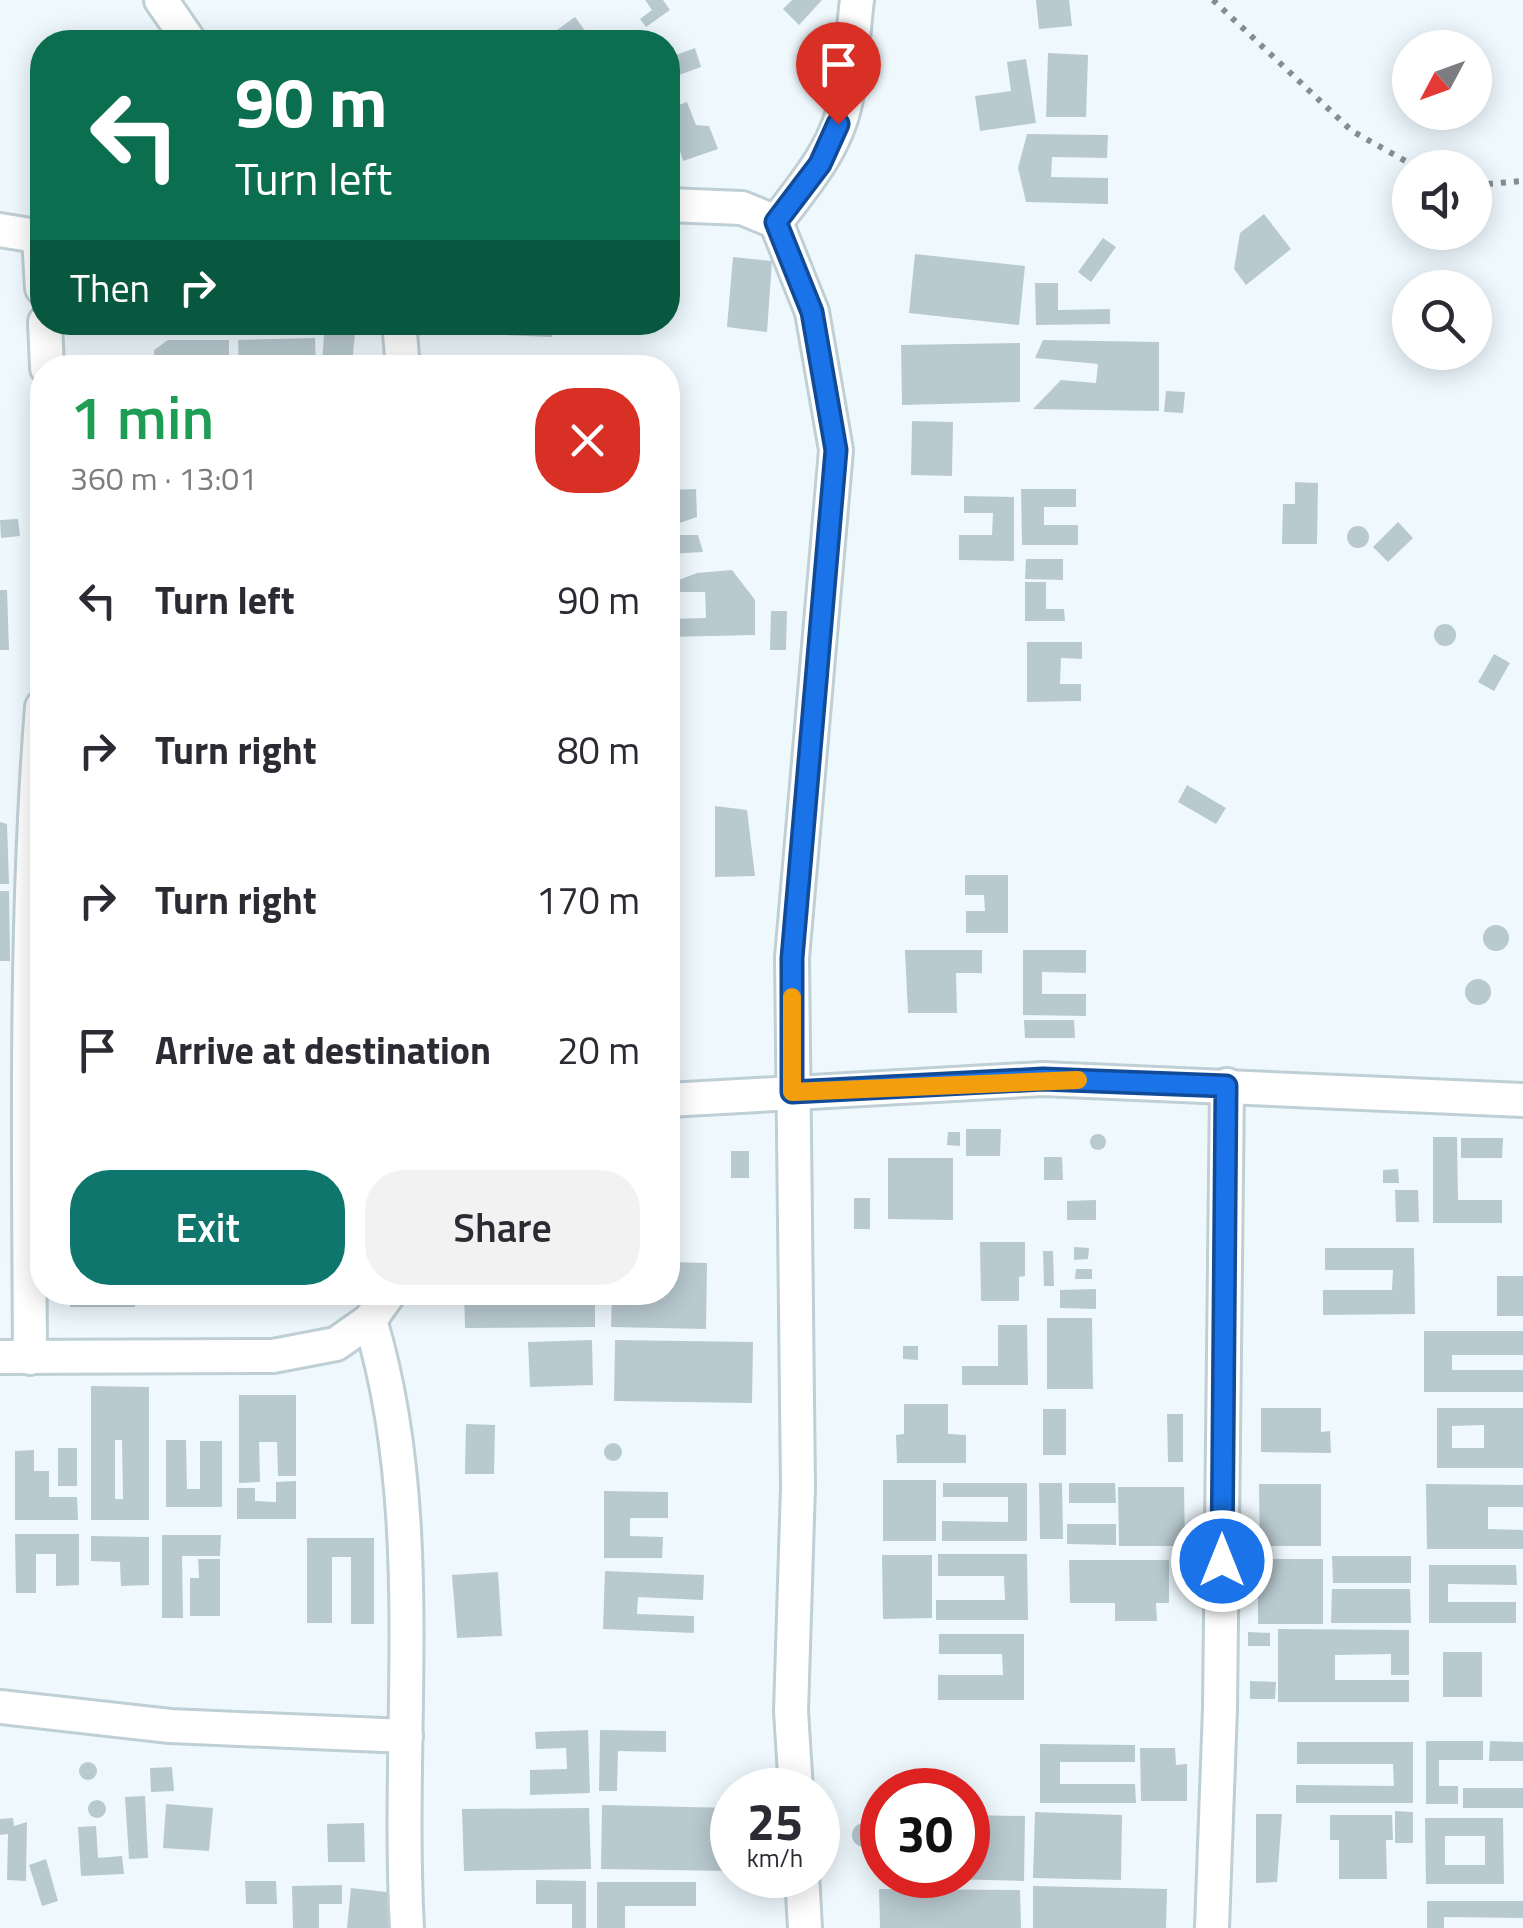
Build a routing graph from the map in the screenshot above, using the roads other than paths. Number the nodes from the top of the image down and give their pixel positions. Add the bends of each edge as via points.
1 (161, 0) edge
2 (857, 0) edge
3 (182, 30) edge
4 (680, 205) edge
5 (776, 222) junction
6 (0, 230) edge
7 (30, 235) edge
8 (30, 931) edge
9 (1226, 1086) junction
10 (792, 1092) junction
11 (680, 1099) edge
12 (1523, 1100) edge
13 (381, 1305) edge
14 (370, 1320) junction
15 (15, 1358) edge
16 (0, 1707) edge
17 (406, 1736) junction
18 (795, 1768) edge
19 (803, 1898) edge
20 (406, 1928) edge
21 (805, 1928) edge
22 (1212, 1928) edge

1 - 3 street
2 - 5 street via 838,124 820,164
4 - 5 street via 742,208
5 - 10 street via 812,312 836,450 792,958
6 - 7 street
8 - 15 street
9 - 10 street via 1043,1079
9 - 12 street
9 - 22 street
10 - 11 street
10 - 18 street
13 - 14 street
14 - 15 street via 336,1344 273,1356
14 - 17 street via 389,1383 394,1440
16 - 17 street via 170,1726
17 - 20 street
19 - 21 street

